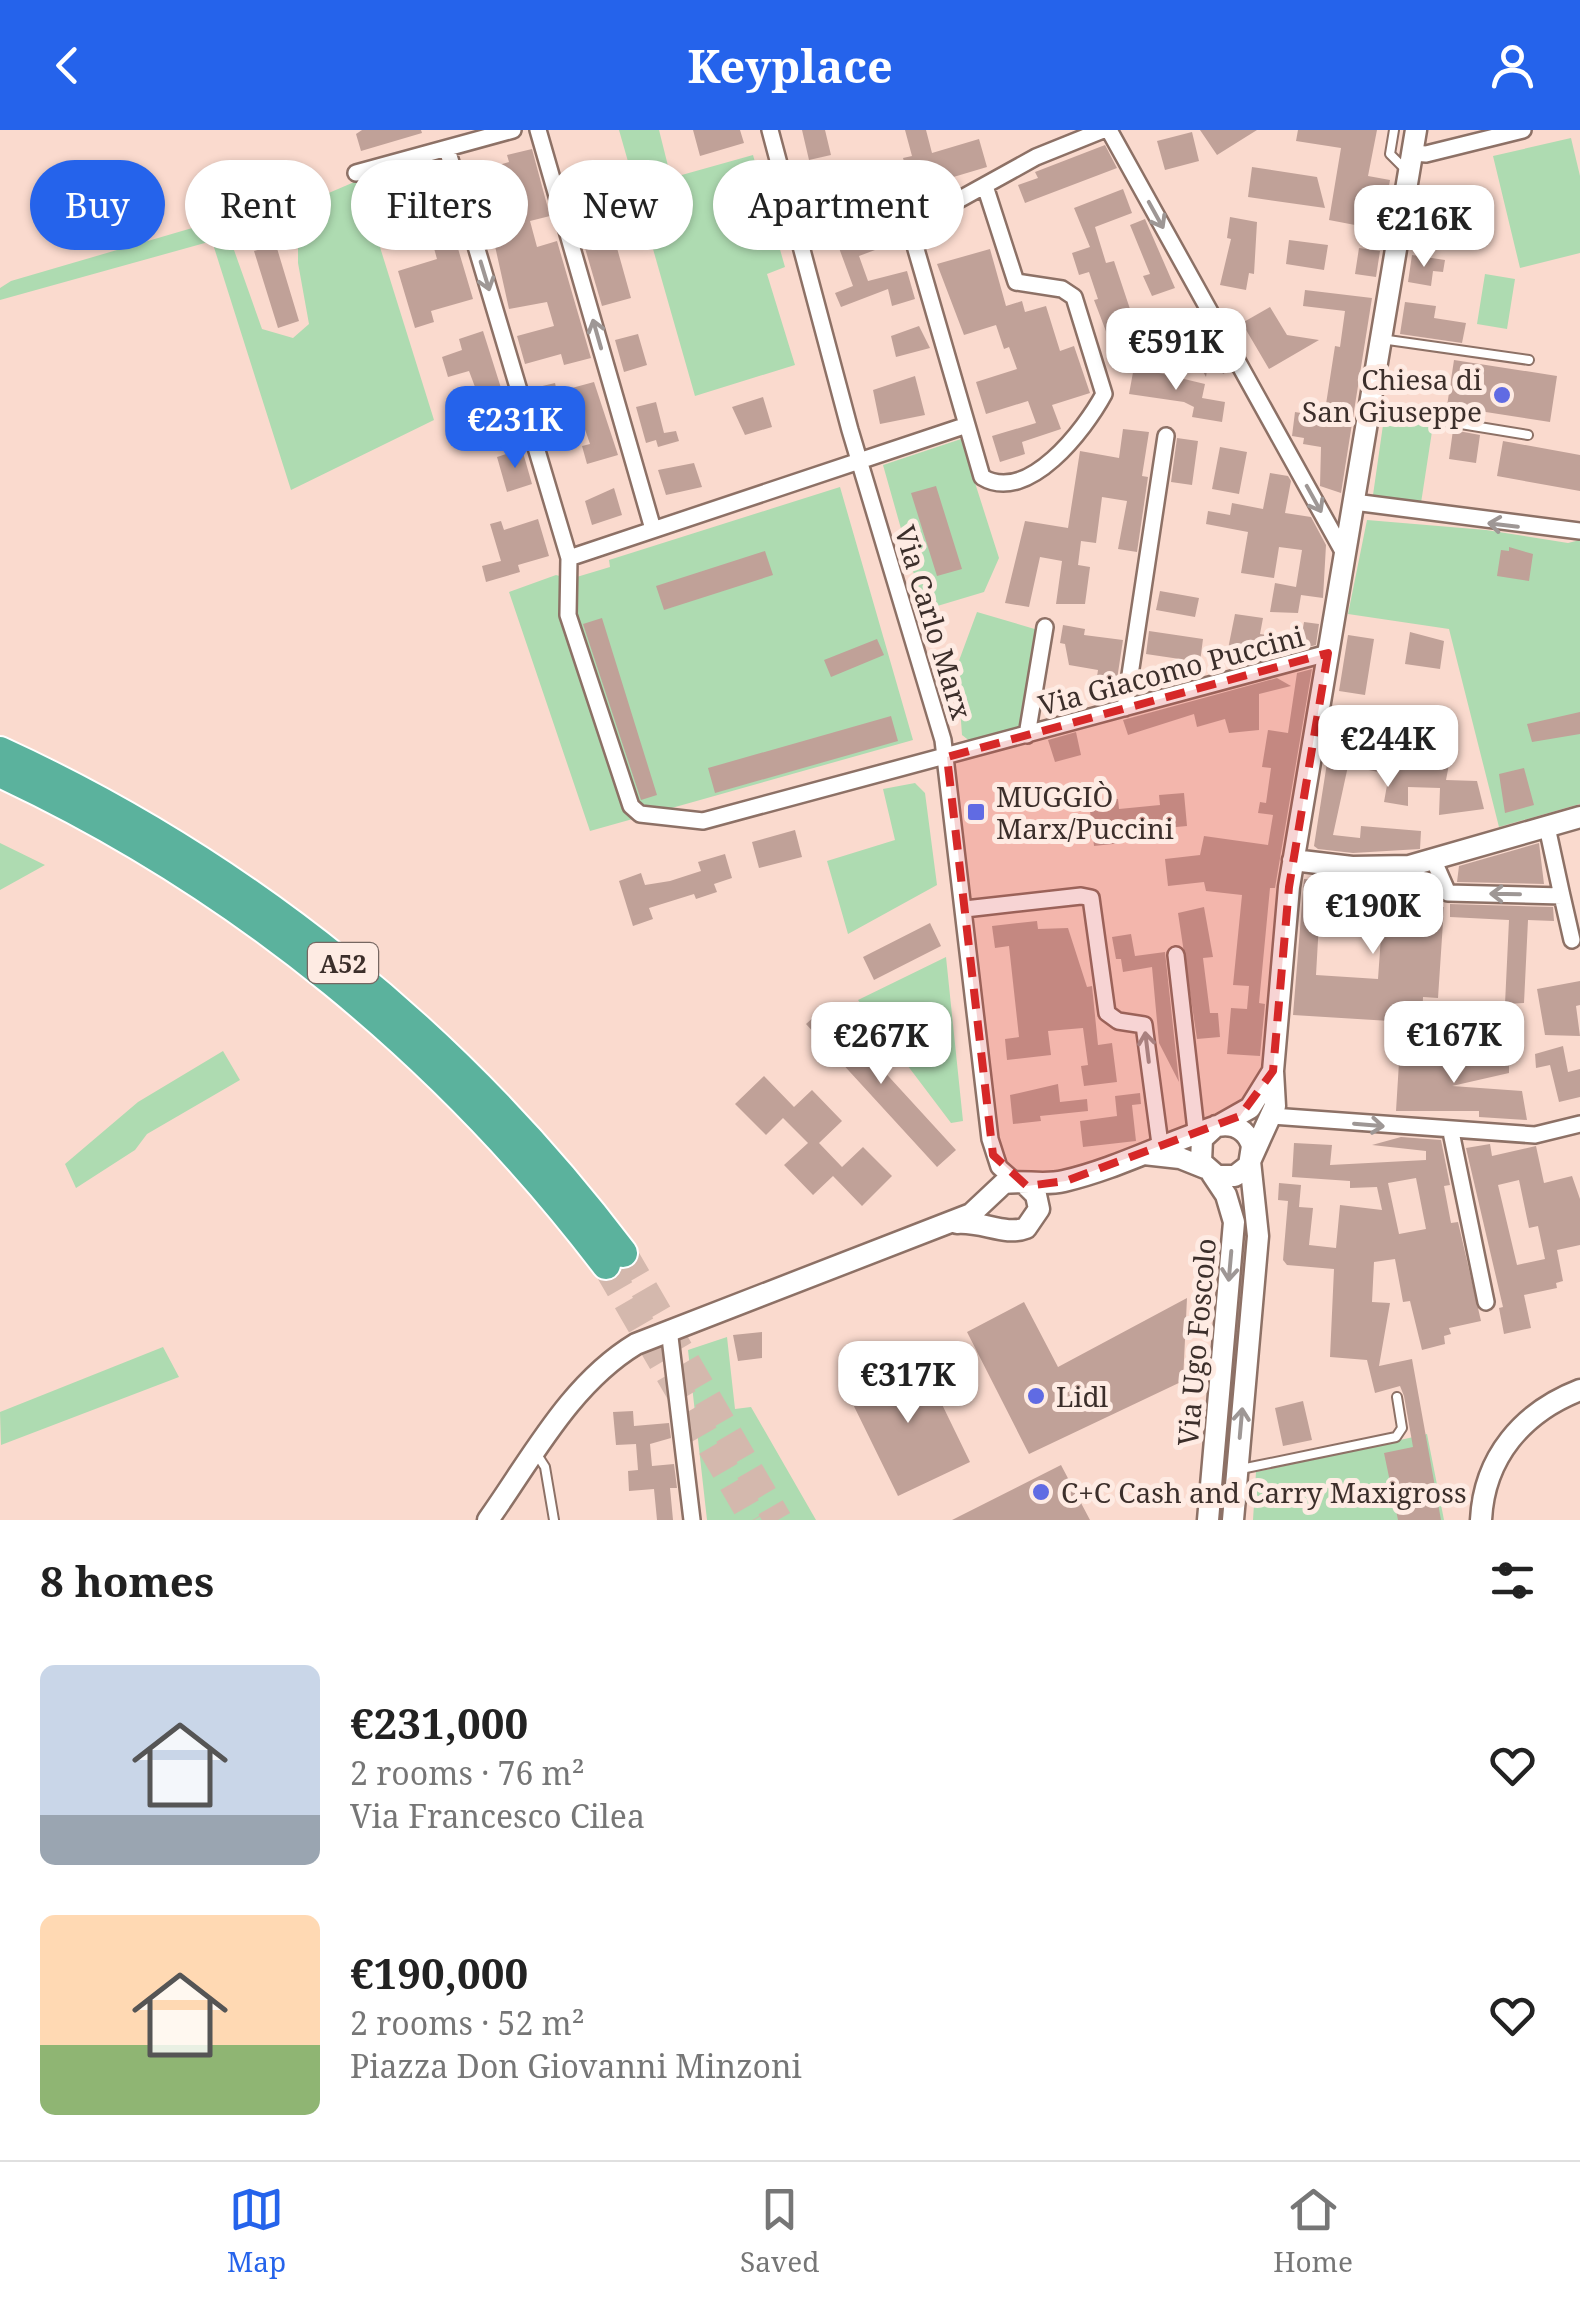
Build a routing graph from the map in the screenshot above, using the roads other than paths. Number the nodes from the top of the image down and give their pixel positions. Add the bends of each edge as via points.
1 (513, 130) edge
2 (538, 130) edge
3 (770, 130) edge
4 (1106, 130) edge
5 (1394, 130) edge
6 (1416, 130) edge
7 (1523, 130) edge
8 (492, 132) edge
9 (447, 149) junction
10 (405, 160) edge
11 (1410, 163) junction
12 (984, 186) junction
13 (1381, 338) junction
14 (1529, 360) dead end
15 (1370, 409) junction
16 (967, 425) junction
17 (1166, 436) dead end
18 (1528, 436) dead end
19 (859, 461) junction
20 (1354, 502) junction
21 (653, 529) junction
22 (1580, 531) edge
23 (1346, 556) junction
24 (569, 558) junction
25 (1046, 627) dead end
26 (1328, 653) junction
27 (1125, 708) junction
28 (1027, 734) junction
29 (0, 751) edge
30 (946, 756) junction
31 (0, 773) edge
32 (1580, 817) edge
33 (1548, 826) junction
34 (1294, 860) junction
35 (1433, 860) junction
36 (1562, 896) junction
37 (964, 909) junction
38 (1572, 940) dead end
39 (1176, 954) dead end
40 (1273, 1071) junction
41 (1272, 1116) junction
42 (1580, 1124) edge
43 (1210, 1128) junction
44 (1452, 1132) junction
45 (990, 1139) junction
46 (1160, 1144) junction
47 (1137, 1154) junction
48 (1251, 1160) junction
49 (1206, 1166) junction
50 (1066, 1181) junction
51 (1022, 1184) junction
52 (989, 1198) junction
53 (1036, 1218) junction
54 (947, 1224) junction
55 (994, 1224) junction
56 (1486, 1302) dead end
57 (669, 1329) junction
58 (1580, 1390) edge
59 (1398, 1397) dead end
60 (536, 1453) junction
61 (1237, 1470) junction
62 (488, 1520) edge
63 (554, 1520) edge
64 (692, 1520) edge
65 (1208, 1520) edge
66 (1233, 1520) edge
67 (1481, 1520) edge

1 - 8 street
21 -> 2 street
3 - 19 street, Via Carlo Marx
4 - 12 street
4 -> 23 street
5 - 11 lane via 1390,154
6 - 11 street
7 - 11 street
8 - 9 street
9 - 10 street
9 -> 24 street
11 - 13 street
12 - 16 street via 910,232
12 - 16 street via 1016,282 1074,296 1104,394 1044,470 1029,479 982,477
13 - 14 lane
13 - 15 street
15 - 18 lane
15 - 20 street
16 - 19 street
17 - 27 street
19 - 21 street
19 - 30 street, Via Carlo Marx
22 -> 20 street
20 - 23 street
21 - 24 street
23 - 26 street
24 - 30 street, Via Giacomo Puccini via 568,615 631,806 640,814 702,821
25 - 28 street, Via Giacomo Puccini
26 - 27 street, Via Giacomo Puccini
26 - 34 street
27 - 28 street, Via Giacomo Puccini
28 - 30 street, Via Giacomo Puccini
29 - 31 highway, A52 via 190,854 356,974 504,1112 614,1259 494,1131 340,987 170,865
30 - 37 street, Via Carlo Marx
32 - 33 street
33 - 35 street
33 - 36 street
34 - 35 street via 1394,868
34 - 40 street
36 -> 35 street via 1448,893
36 - 38 street
37 - 45 street, Via Carlo Marx
46 -> 37 street via 1144,1024 1107,1014 1092,898
39 - 43 street
40 - 41 street
40 - 43 street via 1250,1108
41 -> 44 street
41 - 48 street
42 - 44 street via 1534,1135
43 - 46 street
43 - 48 street via 1232,1126 1245,1133
43 - 49 street via 1202,1139
44 - 56 street
45 - 51 street, Via Carlo Marx via 999,1167
45 - 52 street, Via Carlo Marx
46 - 47 street
47 - 49 street
47 - 50 street
48 - 49 street via 1236,1176
61 -> 48 street, Via Ugo Foscolo via 1257,1217
49 -> 65 street, Via Ugo Foscolo via 1234,1222
50 - 51 street
50 - 53 street
51 - 52 street via 1004,1182
51 - 53 street via 1038,1200
52 - 54 street
52 - 55 street
53 - 55 street via 1018,1232
54 - 55 street
54 - 57 street
57 - 60 street via 610,1360 580,1389
57 - 64 street
58 - 67 street via 1550,1402 1512,1435 1489,1476
59 - 61 lane via 1402,1428 1396,1437
60 - 62 street
60 - 63 lane via 546,1467
61 - 66 street, Via Ugo Foscolo

